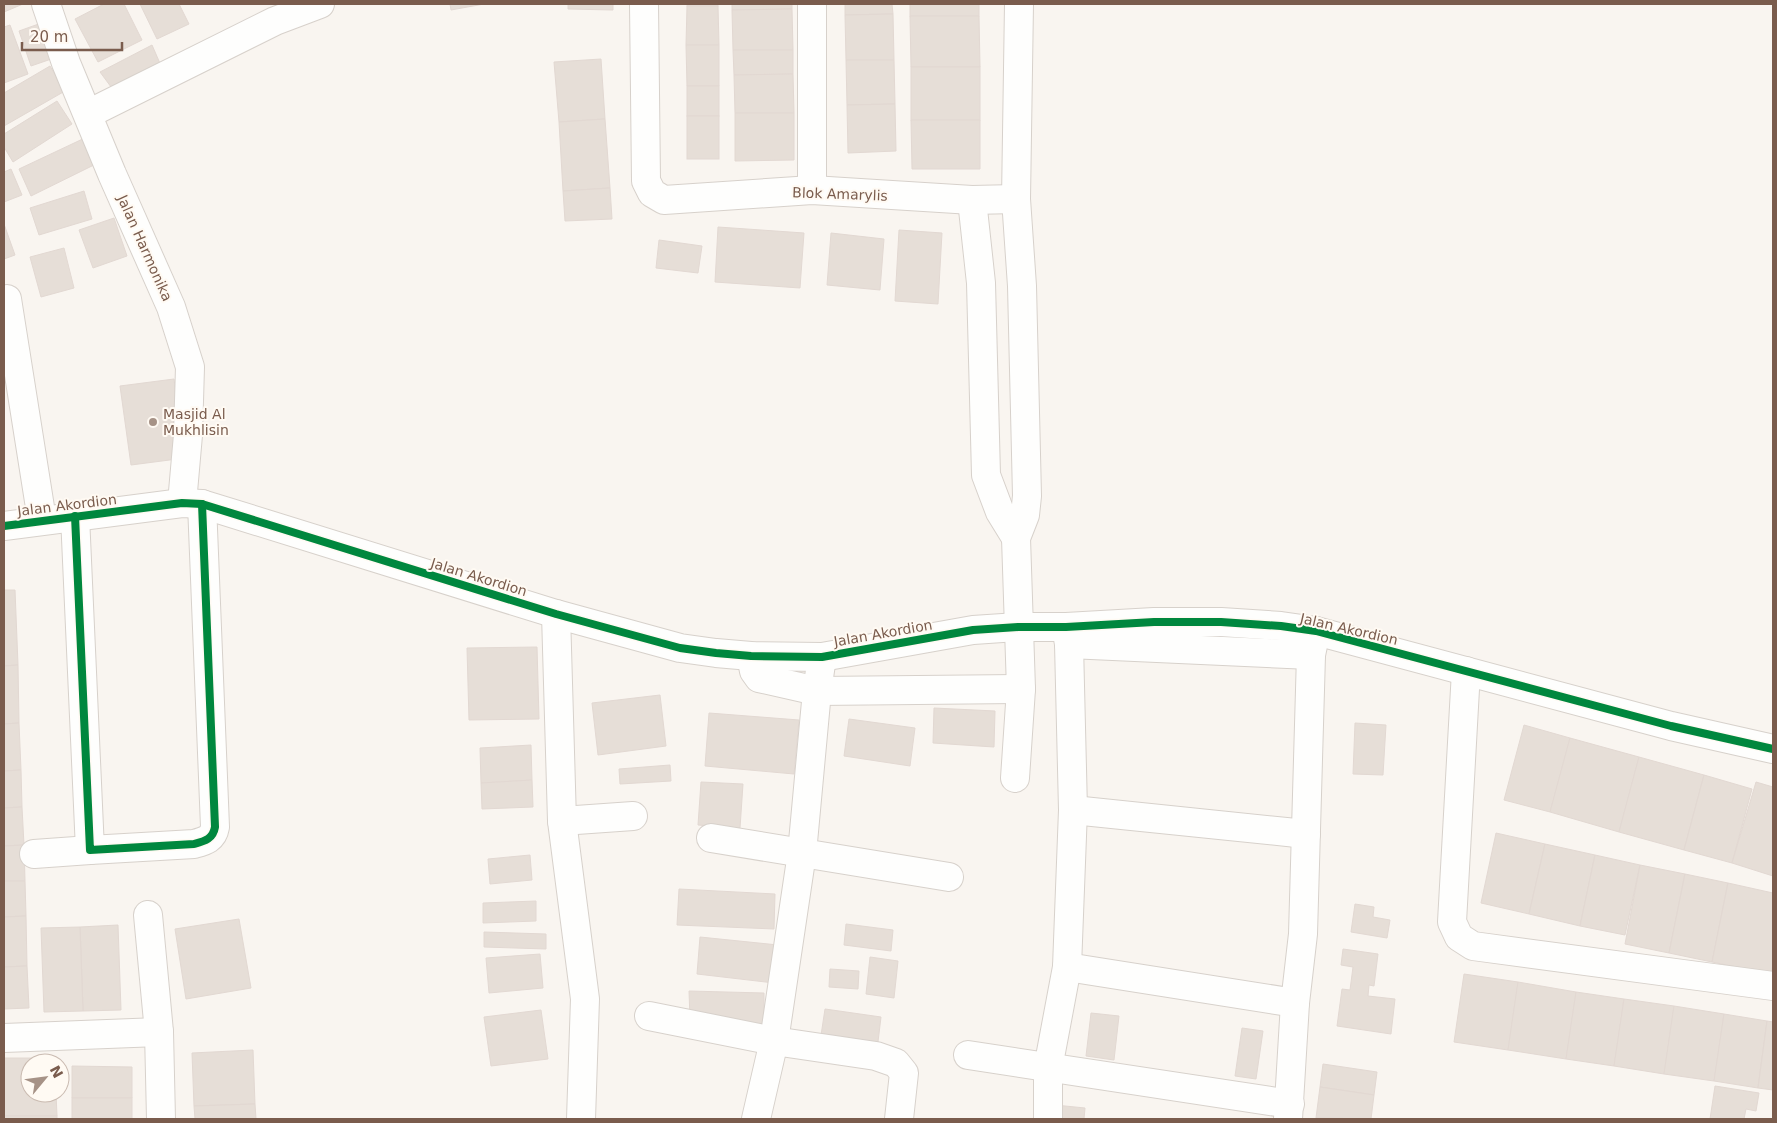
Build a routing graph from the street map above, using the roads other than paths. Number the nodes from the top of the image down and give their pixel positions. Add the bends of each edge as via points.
1 (46, 4) edge
2 (320, 4) edge
3 (644, 4) edge
4 (812, 4) edge
5 (1019, 4) edge
6 (88, 114) junction
7 (812, 190) junction
8 (1016, 199) junction
9 (972, 200) junction
10 (981, 282) junction
11 (1022, 286) junction
12 (7, 299) dead end
13 (192, 504) junction
14 (75, 516) junction
15 (42, 520) junction
16 (4, 526) edge
17 (1016, 538) junction
18 (556, 614) junction
19 (1018, 627) junction
20 (1068, 635) junction
21 (1314, 643) junction
22 (750, 656) junction
23 (822, 656) junction
24 (1466, 671) junction
25 (1021, 689) junction
26 (817, 691) junction
27 (1773, 749) edge
28 (1016, 778) dead end
29 (1074, 810) junction
30 (633, 816) dead end
31 (562, 821) junction
32 (1306, 834) junction
33 (711, 838) dead end
34 (90, 850) junction
35 (802, 853) junction
36 (34, 854) dead end
37 (949, 877) dead end
38 (148, 915) dead end
39 (1067, 967) junction
40 (1773, 986) edge
41 (1294, 1003) junction
42 (649, 1016) dead end
43 (159, 1032) junction
44 (4, 1038) edge
45 (774, 1041) junction
46 (968, 1055) dead end
47 (1048, 1068) junction
48 (1289, 1112) edge
49 (161, 1119) edge
50 (581, 1119) edge
51 (756, 1119) edge
52 (899, 1119) edge
53 (1048, 1119) edge

1 - 6 street, Jalan Harmonika
2 - 6 street via 275,21
3 - 7 street, Blok Amarylis via 646,182 652,192 664,200
4 - 7 street
5 - 8 street
6 - 13 street, Jalan Harmonika via 171,307 190,367 188,435
7 - 9 street, Blok Amarylis
8 - 9 street, Blok Amarylis
8 - 11 street
9 - 10 street
10 - 11 street
10 - 17 street via 986,476 1000,512
11 - 17 street via 1027,496 1025,515
12 - 15 street
13 - 14 street, Jalan Akordion
13 - 18 street, Jalan Akordion
13 - 34 street, Jalan Harmonika via 214,834 194,844
14 - 15 street, Jalan Akordion
14 - 34 street
15 - 16 street, Jalan Akordion
17 - 19 street
18 - 22 street, Jalan Akordion via 680,648
18 - 31 street
19 - 20 street, Jalan Akordion
19 - 23 street, Jalan Akordion via 973,630
19 - 25 street
20 - 21 street, Jalan Akordion
20 - 29 street
21 - 24 street, Jalan Akordion
21 - 32 street
22 - 23 street, Jalan Akordion
22 - 26 street via 759,678
23 - 26 street
24 - 27 street, Jalan Akordion via 1671,726
24 - 40 street via 1452,922 1458,937 1472,946
25 - 26 street
25 - 28 street
26 - 35 street
29 - 32 street
29 - 39 street
30 - 31 street
31 - 50 street via 585,999
32 - 41 street via 1303,934
33 - 35 street
34 - 36 street
35 - 37 street
35 - 45 street
38 - 43 street
39 - 41 street
39 - 47 street
41 - 48 street
42 - 45 street
43 - 44 street
43 - 49 street
45 - 51 street
45 - 52 street via 876,1056 896,1063 904,1073
46 - 47 street
47 - 48 street
47 - 53 street

